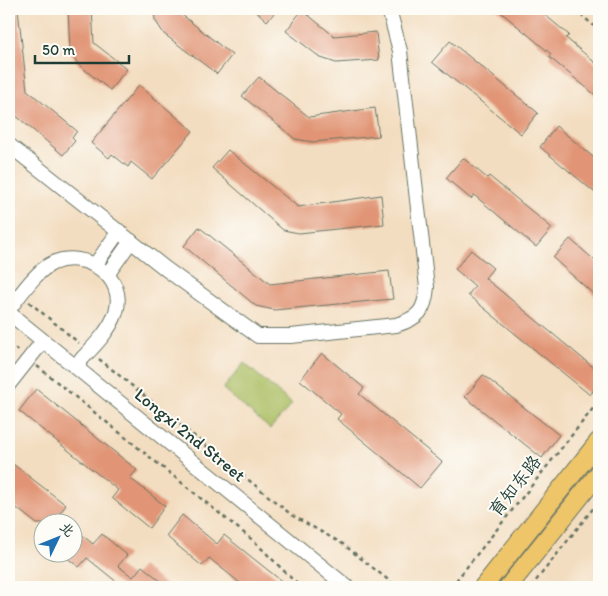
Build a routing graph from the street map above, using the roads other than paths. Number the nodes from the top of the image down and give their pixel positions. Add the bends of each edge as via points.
1 (389, 9) edge
2 (9, 145) edge
3 (119, 231) junction
4 (131, 241) junction
5 (95, 265) junction
6 (107, 275) junction
7 (9, 311) edge
8 (44, 341) junction
9 (75, 366) junction
10 (9, 384) edge
11 (599, 442) edge
12 (599, 473) edge
13 (347, 587) edge
14 (483, 587) edge
15 (508, 587) edge

1 - 4 street via 400,52 426,287 426,301 418,315 396,325 291,336 258,336
2 - 3 street
3 - 4 street
3 - 5 street
4 - 6 street
5 - 6 street
5 - 7 street via 72,258 48,265
6 - 9 street via 117,291 117,311 110,326
7 - 8 street, Longxi 2nd Street
8 - 9 street, Longxi 2nd Street
8 - 10 street
9 - 13 street, Longxi 2nd Street
11 - 14 main road
12 - 15 main road

